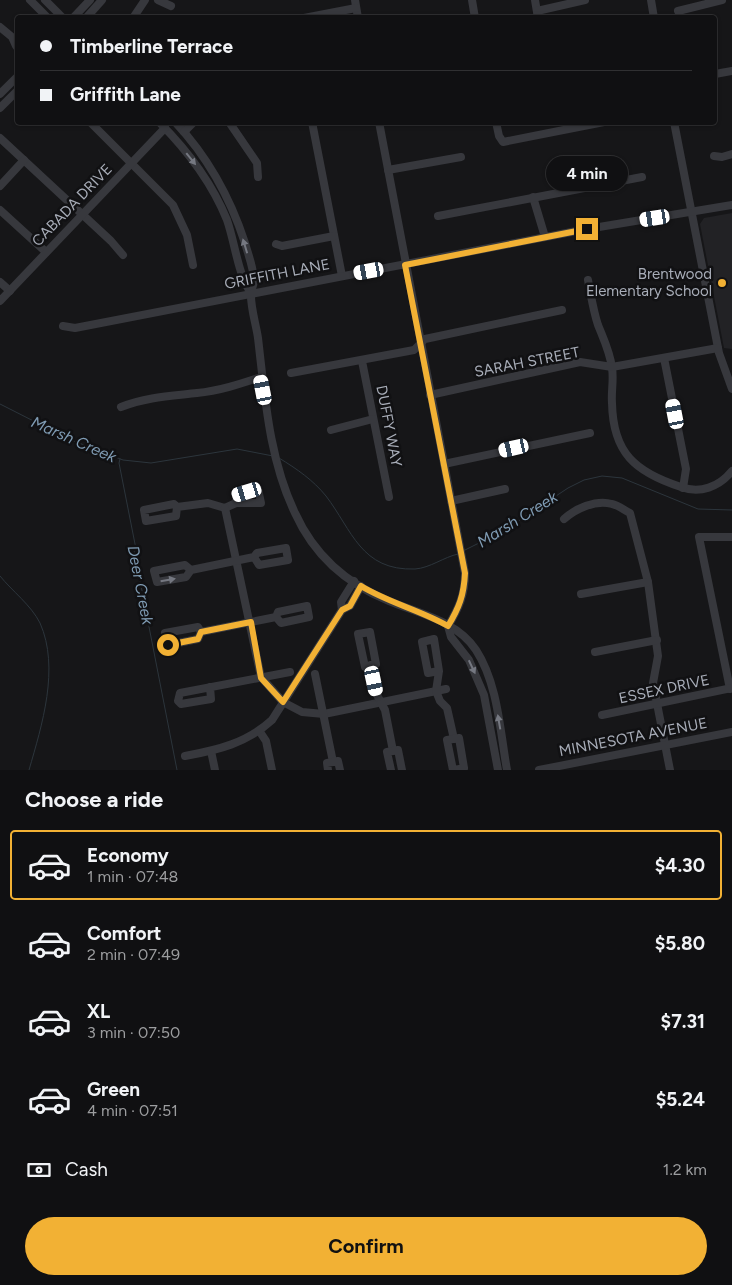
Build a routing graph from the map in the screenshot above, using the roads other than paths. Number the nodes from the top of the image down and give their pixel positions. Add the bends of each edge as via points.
1 (30, 0) edge
2 (45, 0) edge
3 (90, 0) edge
4 (102, 0) edge
5 (144, 0) edge
6 (158, 0) edge
7 (472, 0) edge
8 (534, 0) edge
9 (586, 0) edge
10 (651, 0) edge
11 (722, 0) edge
12 (356, 4) edge
13 (171, 6) dead end
14 (678, 11) dead end
15 (537, 14) edge
16 (45, 15) edge
17 (61, 15) edge
18 (76, 15) edge
19 (89, 15) edge
20 (135, 15) edge
21 (315, 15) edge
22 (475, 15) edge
23 (654, 15) edge
24 (0, 27) edge
25 (15, 44) edge
26 (732, 72) edge
27 (717, 74) edge
28 (15, 79) edge
29 (15, 93) edge
30 (0, 94) edge
31 (0, 108) edge
32 (93, 125) edge
33 (162, 125) edge
34 (177, 125) edge
35 (191, 125) edge
36 (231, 125) edge
37 (313, 125) edge
38 (380, 125) edge
39 (497, 125) edge
40 (589, 125) edge
41 (675, 125) edge
42 (184, 132) junction
43 (0, 138) edge
44 (732, 154) edge
45 (714, 156) dead end
46 (461, 157) dead end
47 (24, 160) junction
48 (132, 163) junction
49 (388, 170) junction
50 (258, 177) dead end
51 (642, 178) dead end
52 (0, 186) edge
53 (533, 197) junction
54 (732, 205) edge
55 (0, 210) edge
56 (692, 212) junction
57 (82, 215) junction
58 (438, 216) dead end
59 (334, 236) junction
60 (545, 237) junction
61 (276, 244) dead end
62 (46, 252) junction
63 (123, 254) dead end
64 (193, 265) dead end
65 (405, 265) junction
66 (342, 276) junction
67 (588, 280) dead end
68 (0, 282) edge
69 (10, 291) junction
70 (251, 293) junction
71 (0, 301) edge
72 (562, 310) dead end
73 (64, 326) dead end
74 (420, 344) junction
75 (718, 348) junction
76 (664, 358) junction
77 (362, 361) junction
78 (612, 367) junction
79 (291, 373) dead end
80 (261, 376) junction
81 (732, 389) edge
82 (430, 395) junction
83 (121, 407) dead end
84 (373, 419) junction
85 (331, 430) dead end
86 (590, 433) dead end
87 (444, 464) junction
88 (732, 471) edge
89 (683, 488) junction
90 (505, 489) dead end
91 (389, 497) dead end
92 (451, 501) junction
93 (236, 503) dead end
94 (177, 508) dead end
95 (225, 508) junction
96 (564, 519) dead end
97 (732, 537) edge
98 (254, 557) dead end
99 (236, 561) junction
100 (191, 570) dead end
101 (354, 581) junction
102 (648, 582) junction
103 (361, 586) junction
104 (581, 594) dead end
105 (342, 610) junction
106 (276, 617) dead end
107 (251, 622) junction
108 (448, 626) junction
109 (201, 632) dead end
110 (656, 640) junction
111 (595, 652) dead end
112 (371, 665) dead end
113 (439, 671) dead end
114 (290, 672) dead end
115 (315, 674) dead end
116 (261, 678) junction
117 (210, 687) dead end
118 (446, 689) dead end
119 (731, 689) edge
120 (436, 691) junction
121 (283, 702) junction
122 (381, 703) junction
123 (656, 705) junction
124 (324, 714) junction
125 (602, 715) dead end
126 (260, 732) junction
127 (732, 732) edge
128 (454, 739) junction
129 (666, 745) junction
130 (211, 751) junction
131 (393, 751) junction
132 (185, 756) dead end
133 (332, 762) junction
134 (215, 770) edge
135 (272, 770) edge
136 (328, 770) edge
137 (340, 770) edge
138 (391, 770) edge
139 (402, 770) edge
140 (454, 770) edge
141 (498, 770) edge
142 (508, 770) edge
143 (539, 770) edge
144 (670, 770) edge

1 - 16 street
2 - 17 street
3 - 18 street
4 - 19 street
5 - 20 street
6 - 13 street
7 - 22 street
8 - 15 street
9 - 15 street
10 - 23 street
11 - 14 street
12 - 21 street
24 - 25 street
26 - 27 street
28 - 30 street
29 - 31 street
32 - 48 street
33 - 48 street, CABADA DRIVE
33 -> 70 street via 194,161 211,189 226,219 244,283
34 - 42 street
35 - 42 street
36 - 50 street via 257,162
37 - 59 street
38 - 49 street
39 - 40 street via 503,142
41 - 56 street
70 -> 42 street via 254,281 248,253 229,202 207,162
43 - 47 street
44 - 45 street
46 - 49 street
47 - 52 street
47 - 57 street
48 - 57 street, CABADA DRIVE
48 - 64 street via 173,205 187,235
49 - 65 street
51 - 53 street
53 - 58 street
53 - 60 street
54 - 56 street, GRIFFITH LANE
55 - 62 street
56 - 60 street, GRIFFITH LANE
56 - 75 street
57 - 62 street, CABADA DRIVE
57 - 63 street
59 - 61 street via 282,246
59 - 66 street
60 - 65 street, GRIFFITH LANE
62 - 69 street, CABADA DRIVE
65 - 66 street, GRIFFITH LANE
65 - 74 street
66 - 70 street, GRIFFITH LANE
67 - 78 street
68 - 69 street
69 - 71 street, CABADA DRIVE
70 - 73 street, GRIFFITH LANE via 75,328
70 - 80 street
72 - 74 street via 425,339
74 - 77 street via 414,350
74 - 82 street
75 - 76 street, SARAH STREET
75 - 81 street
76 - 78 street, SARAH STREET
76 - 89 street via 686,469
77 - 79 street
77 - 84 street, DUFFY WAY
78 - 82 street, SARAH STREET via 580,362
78 - 89 street via 612,404 618,439 625,455 651,474
80 - 83 street via 226,388 197,394 171,394
80 - 101 street via 278,470 295,514 311,544 333,567
82 - 87 street
84 - 85 street
84 - 91 street, DUFFY WAY
86 - 87 street
87 - 92 street
88 - 89 street via 707,489
90 - 92 street
92 - 108 street via 465,573 460,607
93 - 95 street
94 - 95 street via 208,503
95 - 99 street
96 - 102 street via 598,503 612,504 630,513
97 - 119 street via 699,537
98 - 99 street
99 - 100 street
99 - 107 street
101 - 103 street
101 - 105 street via 341,602
102 - 104 street
102 - 110 street
103 - 105 street via 350,606
103 - 108 street
105 - 121 street
106 - 107 street
107 - 109 street
107 - 116 street
108 -> 141 street via 451,637 469,660 484,695
142 -> 108 street via 486,668 476,649 458,630
110 - 111 street
110 - 123 street via 658,656 653,683
112 - 122 street
113 - 120 street
114 - 116 street
115 - 124 street
116 - 117 street
116 - 121 street
118 - 120 street
119 - 123 street, ESSEX DRIVE
120 - 122 street
120 - 128 street via 447,708
121 - 124 street via 302,712
121 - 126 street
122 - 124 street
122 - 131 street
123 - 125 street, ESSEX DRIVE
123 - 129 street
124 - 133 street
126 - 130 street
126 - 135 street via 266,742
127 - 129 street, MINNESOTA AVENUE
128 - 140 street via 447,740
128 - 140 street via 459,738 464,768
129 - 143 street, MINNESOTA AVENUE
129 - 144 street
130 - 132 street
130 - 134 street
131 - 138 street via 387,752
131 - 139 street via 398,750
133 - 136 street via 327,764
133 - 137 street via 338,761

